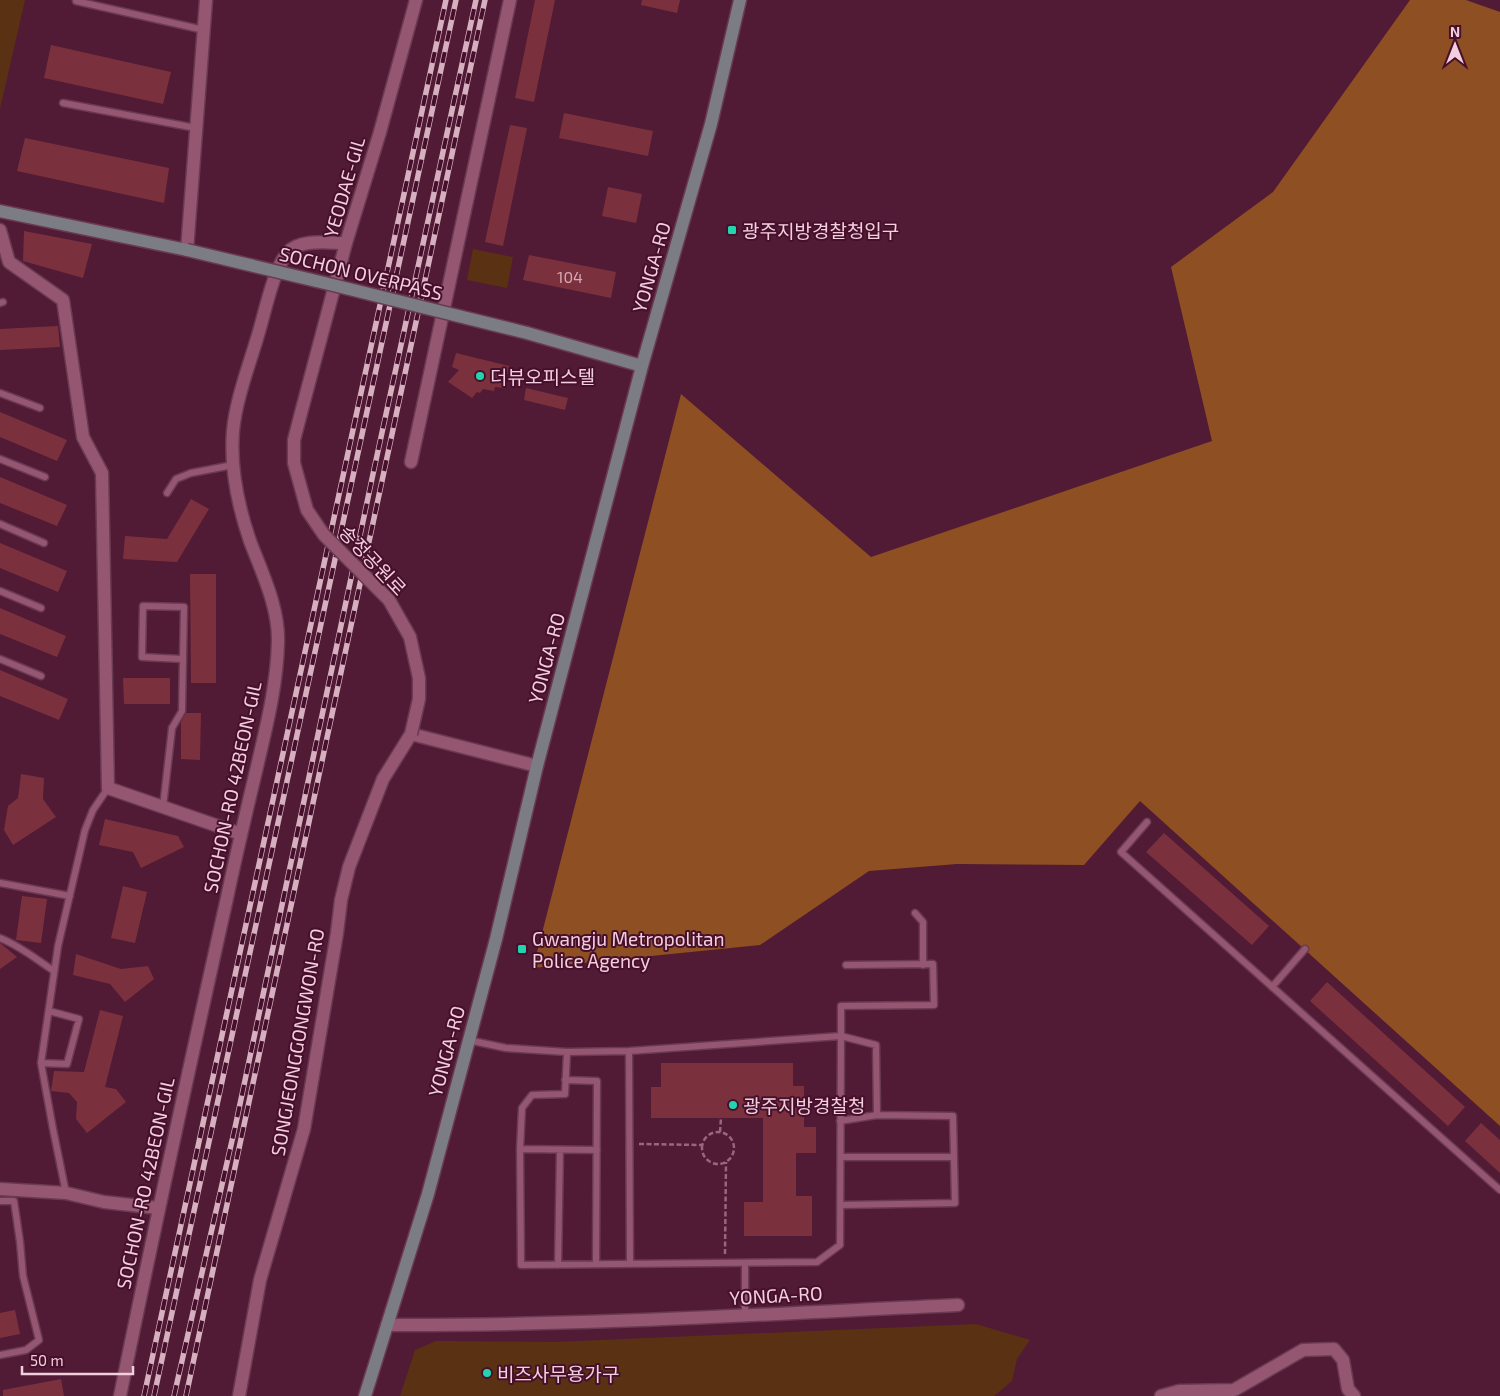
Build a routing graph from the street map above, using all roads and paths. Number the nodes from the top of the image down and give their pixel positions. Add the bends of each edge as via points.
1 (206, 0) edge
2 (416, 0) edge
3 (510, 0) edge
4 (740, 0) edge
5 (76, 1) edge
6 (204, 30) junction
7 (63, 103) dead end
8 (196, 128) junction
9 (0, 211) edge
10 (0, 230) edge
11 (346, 243) junction
12 (187, 250) junction
13 (642, 366) junction
14 (0, 393) edge
15 (40, 408) dead end
16 (301, 413) joint
17 (0, 458) edge
18 (411, 462) dead end
19 (233, 465) junction
20 (45, 478) dead end
21 (167, 493) dead end
22 (0, 524) edge
23 (44, 543) dead end
24 (0, 591) edge
25 (42, 608) dead end
26 (0, 659) edge
27 (182, 659) junction
28 (41, 676) dead end
29 (411, 734) junction
30 (537, 766) junction
31 (108, 788) junction
32 (163, 807) junction
33 (1147, 822) dead end
34 (241, 834) junction
35 (0, 883) edge
36 (70, 896) junction
37 (915, 914) dead end
38 (0, 938) edge
39 (1305, 949) dead end
40 (922, 964) junction
41 (846, 965) dead end
42 (54, 971) junction
43 (1272, 987) junction
44 (49, 1011) junction
45 (841, 1036) junction
46 (468, 1040) junction
47 (629, 1051) junction
48 (567, 1052) junction
49 (42, 1063) junction
50 (566, 1080) junction
51 (877, 1115) junction
52 (721, 1118) dead end
53 (840, 1121) junction
54 (720, 1132) junction
55 (630, 1144) junction
56 (702, 1146) junction
57 (520, 1149) junction
58 (560, 1150) junction
59 (597, 1150) junction
60 (841, 1157) junction
61 (954, 1157) junction
62 (726, 1162) junction
63 (0, 1189) edge
64 (1500, 1190) edge
65 (66, 1193) junction
66 (0, 1201) edge
67 (841, 1206) junction
68 (158, 1208) junction
69 (725, 1263) junction
70 (745, 1263) junction
71 (596, 1264) junction
72 (630, 1264) junction
73 (558, 1265) junction
74 (958, 1305) dead end
75 (745, 1315) junction
76 (387, 1326) junction
77 (0, 1355) edge
78 (120, 1396) edge
79 (240, 1396) edge
80 (365, 1396) edge
81 (1161, 1396) edge
82 (1354, 1396) edge

1 - 6 street
2 - 11 street, YEODAE-GIL
3 - 18 street
4 - 13 street, YONGA-RO via 711,124
5 - 6 lane
6 - 8 street
7 - 8 lane
8 - 12 street
9 - 12 street, SOCHON OVERPASS
10 - 31 street via 9,262 63,300 83,437 102,473
11 - 16 street, YEODAE-GIL
11 - 19 street, SOCHON-RO 42BEON-GIL via 300,245 290,250 281,262 238,406 233,431
12 - 13 street, SOCHON OVERPASS, bridge via 527,333
13 - 30 street, YONGA-RO
14 - 15 lane
16 - 29 street, 송정공원로, bridge via 294,440 294,463 307,510 324,535 389,600 410,637 419,678 419,699
17 - 20 lane
19 - 21 lane via 176,479
19 - 34 street, SOCHON-RO 42BEON-GIL via 239,503 268,588 278,638 268,718
22 - 23 lane
24 - 25 lane
26 - 28 lane
27 - 27 lane via 184,607 144,606 142,657
27 - 32 lane via 182,712 172,728
29 - 30 street
29 - 79 street, SONGJEONGGONGWON-RO via 383,779 349,867 340,900 304,1129 260,1280
30 - 46 street, YONGA-RO
31 - 32 street
31 - 36 lane via 93,810
32 - 34 street
33 - 43 lane via 1121,852
34 - 68 street, SOCHON-RO 42BEON-GIL
35 - 36 lane
36 - 42 lane
37 - 40 lane via 922,922
38 - 42 lane
39 - 43 lane
40 - 41 lane
40 - 45 lane via 933,964 934,1005 841,1006
42 - 44 lane
43 - 64 lane
44 - 49 lane
44 - 49 lane via 79,1019 67,1064
45 - 47 lane
45 - 51 lane via 876,1045
45 - 53 lane
46 - 48 lane via 506,1048
46 - 76 street, YONGA-RO via 428,1194
47 - 48 lane
47 - 55 lane
48 - 50 lane
49 - 65 lane
50 - 57 lane via 565,1094 532,1095 522,1108
50 - 59 lane via 597,1081
51 - 53 lane
51 - 61 lane via 953,1116
52 - 54 path
53 - 60 lane
54 - 56 path via 709,1134
54 - 62 path via 733,1142 733,1153
55 - 56 path
55 - 72 lane
56 - 62 path via 702,1154 709,1162
57 - 58 lane
57 - 73 lane via 521,1265
58 - 59 lane
58 - 73 lane
59 - 71 lane
60 - 61 lane
60 - 67 lane
61 - 67 lane via 955,1203
62 - 69 path
63 - 65 street
65 - 68 street via 104,1202
66 - 77 lane via 14,1201 23,1276 39,1340 26,1350
67 - 70 lane via 840,1245 817,1262
68 - 78 street, SOCHON-RO 42BEON-GIL
69 - 70 lane
69 - 72 lane
70 - 75 lane
71 - 72 lane
71 - 73 lane
74 - 75 street, YONGA-RO
75 - 76 street, YONGA-RO
76 - 80 street, YONGA-RO
81 - 82 street via 1179,1391 1234,1390 1303,1350 1334,1349 1343,1360 1348,1389

